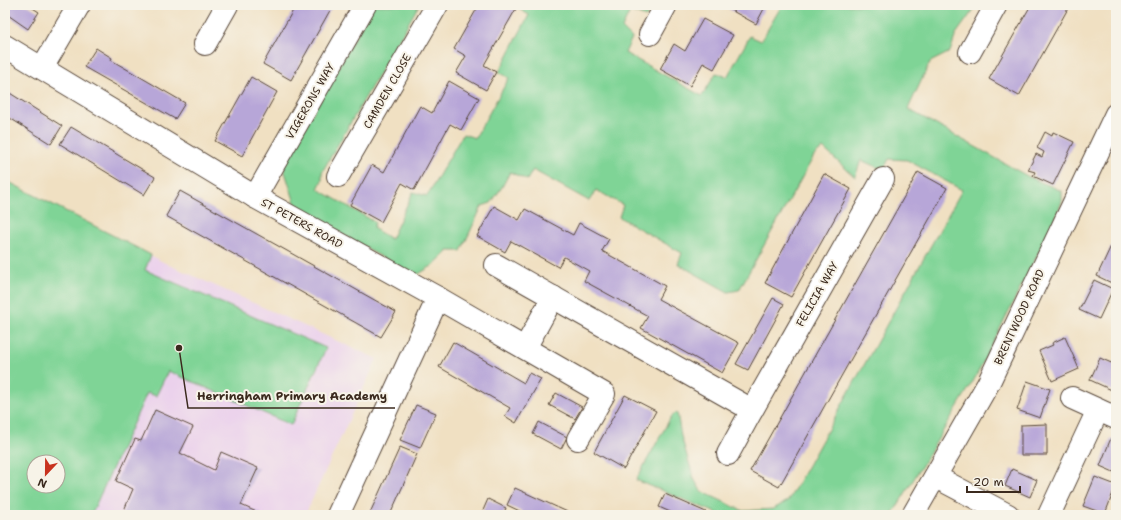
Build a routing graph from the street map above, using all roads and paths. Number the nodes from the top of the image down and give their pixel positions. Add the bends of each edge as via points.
1 (79, 5) edge
2 (227, 5) edge
3 (365, 5) edge
4 (437, 5) edge
5 (666, 5) edge
6 (996, 5) edge
7 (650, 34) dead end
8 (205, 44) dead end
9 (5, 46) edge
10 (970, 52) dead end
11 (42, 68) junction
12 (1116, 114) edge
13 (338, 176) dead end
14 (883, 179) dead end
15 (255, 197) junction
16 (496, 266) dead end
17 (553, 297) junction
18 (438, 298) junction
19 (525, 348) junction
20 (1072, 398) dead end
21 (752, 410) junction
22 (1107, 414) edge
23 (578, 439) dead end
24 (728, 454) dead end
25 (936, 477) junction
26 (338, 515) edge
27 (913, 515) edge
28 (1008, 515) edge
29 (1049, 515) edge

1 - 11 street
2 - 8 street
3 - 15 street, VIGERONS WAY
4 - 13 street, CAMDEN CLOSE
5 - 7 street
6 - 10 street
9 - 11 street, ST PETERS ROAD
11 - 15 street, ST PETERS ROAD
12 - 25 street, BRENTWOOD ROAD via 988,384
14 - 21 street, FELICIA WAY
15 - 18 street, ST PETERS ROAD
16 - 17 street
17 - 19 street
17 - 21 street
18 - 19 street, ST PETERS ROAD
18 - 26 street
19 - 23 street, ST PETERS ROAD via 604,394
20 - 22 street
21 - 24 street, FELICIA WAY
22 - 29 street
25 - 27 street, BRENTWOOD ROAD
25 - 28 street

